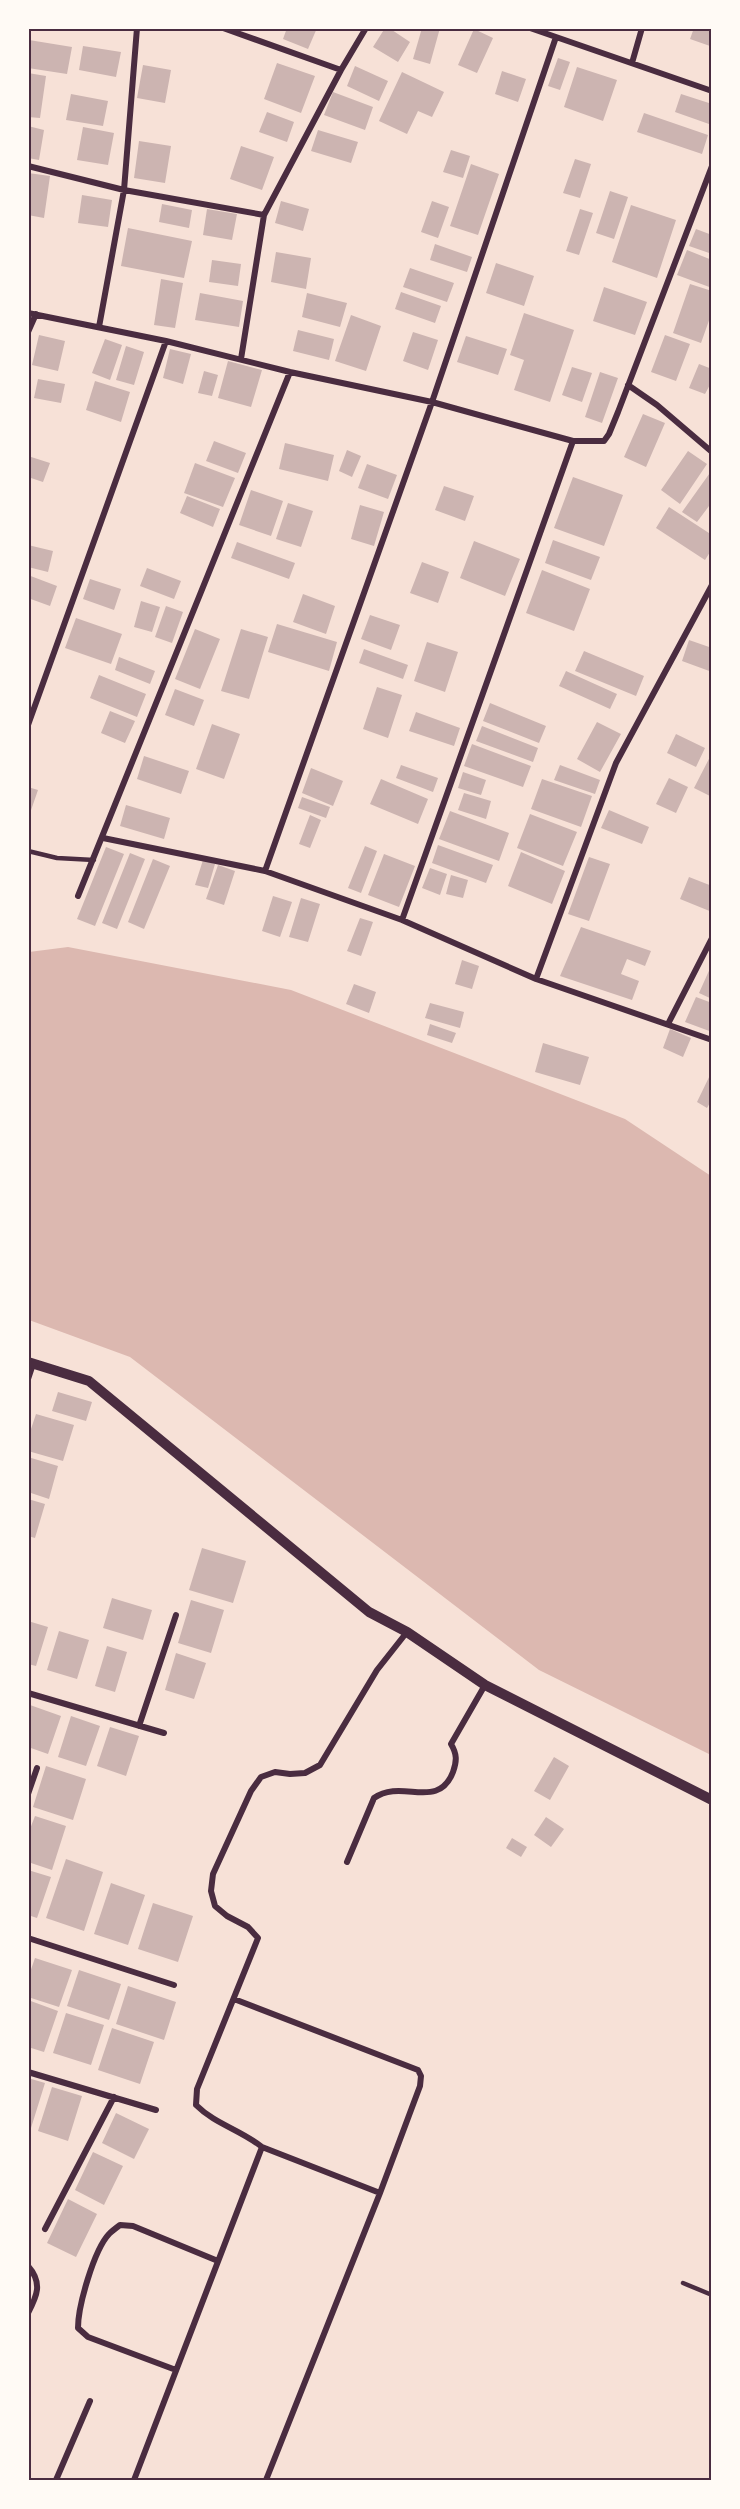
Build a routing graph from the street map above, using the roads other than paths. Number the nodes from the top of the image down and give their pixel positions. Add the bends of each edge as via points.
1 (137, 28) edge
2 (223, 28) edge
3 (366, 28) edge
4 (530, 28) edge
5 (642, 28) edge
6 (556, 37) junction
7 (632, 63) junction
8 (341, 70) junction
9 (711, 91) edge
10 (28, 166) edge
11 (711, 166) edge
12 (124, 190) junction
13 (264, 214) junction
14 (32, 314) edge
15 (99, 327) junction
16 (28, 332) edge
17 (166, 341) junction
18 (241, 359) junction
19 (290, 372) junction
20 (628, 385) junction
21 (432, 402) junction
22 (573, 441) junction
23 (711, 452) edge
24 (711, 585) edge
25 (28, 725) edge
26 (103, 838) junction
27 (28, 851) edge
28 (94, 861) junction
29 (265, 871) junction
30 (78, 896) dead end
31 (402, 920) junction
32 (711, 938) edge
33 (536, 979) junction
34 (668, 1024) junction
35 (711, 1040) edge
36 (31, 1363) edge
37 (28, 1379) edge
38 (176, 1615) dead end
39 (407, 1632) junction
40 (486, 1685) junction
41 (28, 1693) edge
42 (139, 1726) junction
43 (164, 1733) dead end
44 (37, 1768) dead end
45 (28, 1794) edge
46 (711, 1800) edge
47 (347, 1862) dead end
48 (28, 1938) edge
49 (174, 1985) dead end
50 (234, 1999) junction
51 (28, 2072) edge
52 (114, 2097) junction
53 (156, 2110) dead end
54 (262, 2146) junction
55 (380, 2193) junction
56 (45, 2229) dead end
57 (218, 2261) junction
58 (28, 2266) edge
59 (683, 2283) dead end
60 (711, 2295) edge
61 (28, 2313) edge
62 (176, 2370) junction
63 (90, 2401) dead end
64 (56, 2481) edge
65 (134, 2481) edge
66 (266, 2481) edge

1 - 12 street
2 - 8 street
3 - 8 street
4 - 6 street
5 - 7 street
6 - 7 street
6 - 21 street
7 - 9 street
8 - 13 street
10 - 12 street
11 - 20 street
12 - 13 street
12 - 15 street
13 - 18 street
14 - 15 street
14 - 16 street
15 - 17 street
17 - 18 street
17 - 25 street
18 - 19 street
19 - 21 street
19 - 26 street
20 - 22 street via 604,441
20 - 23 street
21 - 22 street
21 - 29 street
22 - 31 street
24 - 33 street via 616,763
26 - 28 street
26 - 29 street
27 - 28 lane
28 - 30 street
29 - 31 street
31 - 33 street
32 - 34 street
33 - 34 street
34 - 35 street
36 - 37 street
36 - 39 street via 89,1381 369,1612
38 - 42 street
39 - 40 street
39 - 50 street via 377,1670 320,1765 305,1773 275,1772 261,1777 236,1822 213,1874 211,1891 215,1906 249,1927 258,1938
40 - 46 street
40 - 47 street via 452,1744 456,1753 451,1778 431,1792 398,1789 374,1798
41 - 42 street
42 - 43 street
44 - 45 street
48 - 49 street
50 - 54 street via 197,2090 196,2105 209,2117
50 - 55 street via 418,2070 420,2086
51 - 52 street
52 - 53 street
52 - 56 street
54 - 55 street
54 - 57 street
55 - 66 street
57 - 62 street
57 - 62 street via 133,2226 120,2225 107,2235 90,2273 78,2328 88,2337
58 - 61 street via 39,2292
59 - 60 lane
62 - 65 street
63 - 64 street

